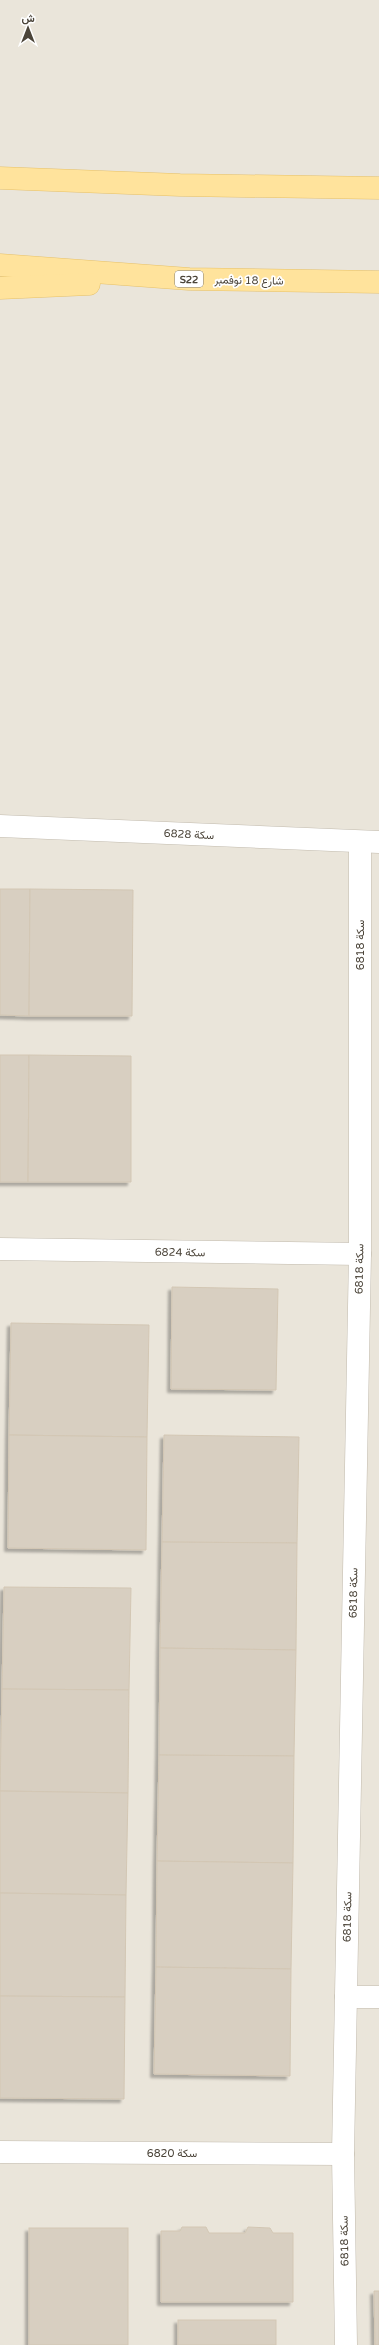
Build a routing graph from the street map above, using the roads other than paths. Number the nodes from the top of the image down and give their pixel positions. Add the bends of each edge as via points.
1 (0, 178) edge
2 (379, 188) edge
3 (0, 265) edge
4 (189, 279) junction
5 (379, 282) edge
6 (0, 288) edge
7 (0, 826) edge
8 (370, 842) edge
9 (0, 1249) edge
10 (360, 1254) junction
11 (346, 1998) junction
12 (379, 1998) edge
13 (0, 2152) edge
14 (343, 2154) junction
15 (346, 2345) edge

1 - 2 main road via 180,185
3 - 4 main road, شارع 18 نوفمبر / S22
4 - 5 main road, شارع 18 نوفمبر / S22
4 - 6 main road
7 - 8 street, سكة 6828
8 - 10 street, سكة 6818
9 - 10 street, سكة 6824
10 - 11 street, سكة 6818
11 - 12 street
11 - 14 street, سكة 6818
13 - 14 street, سكة 6820
14 - 15 street, سكة 6818

